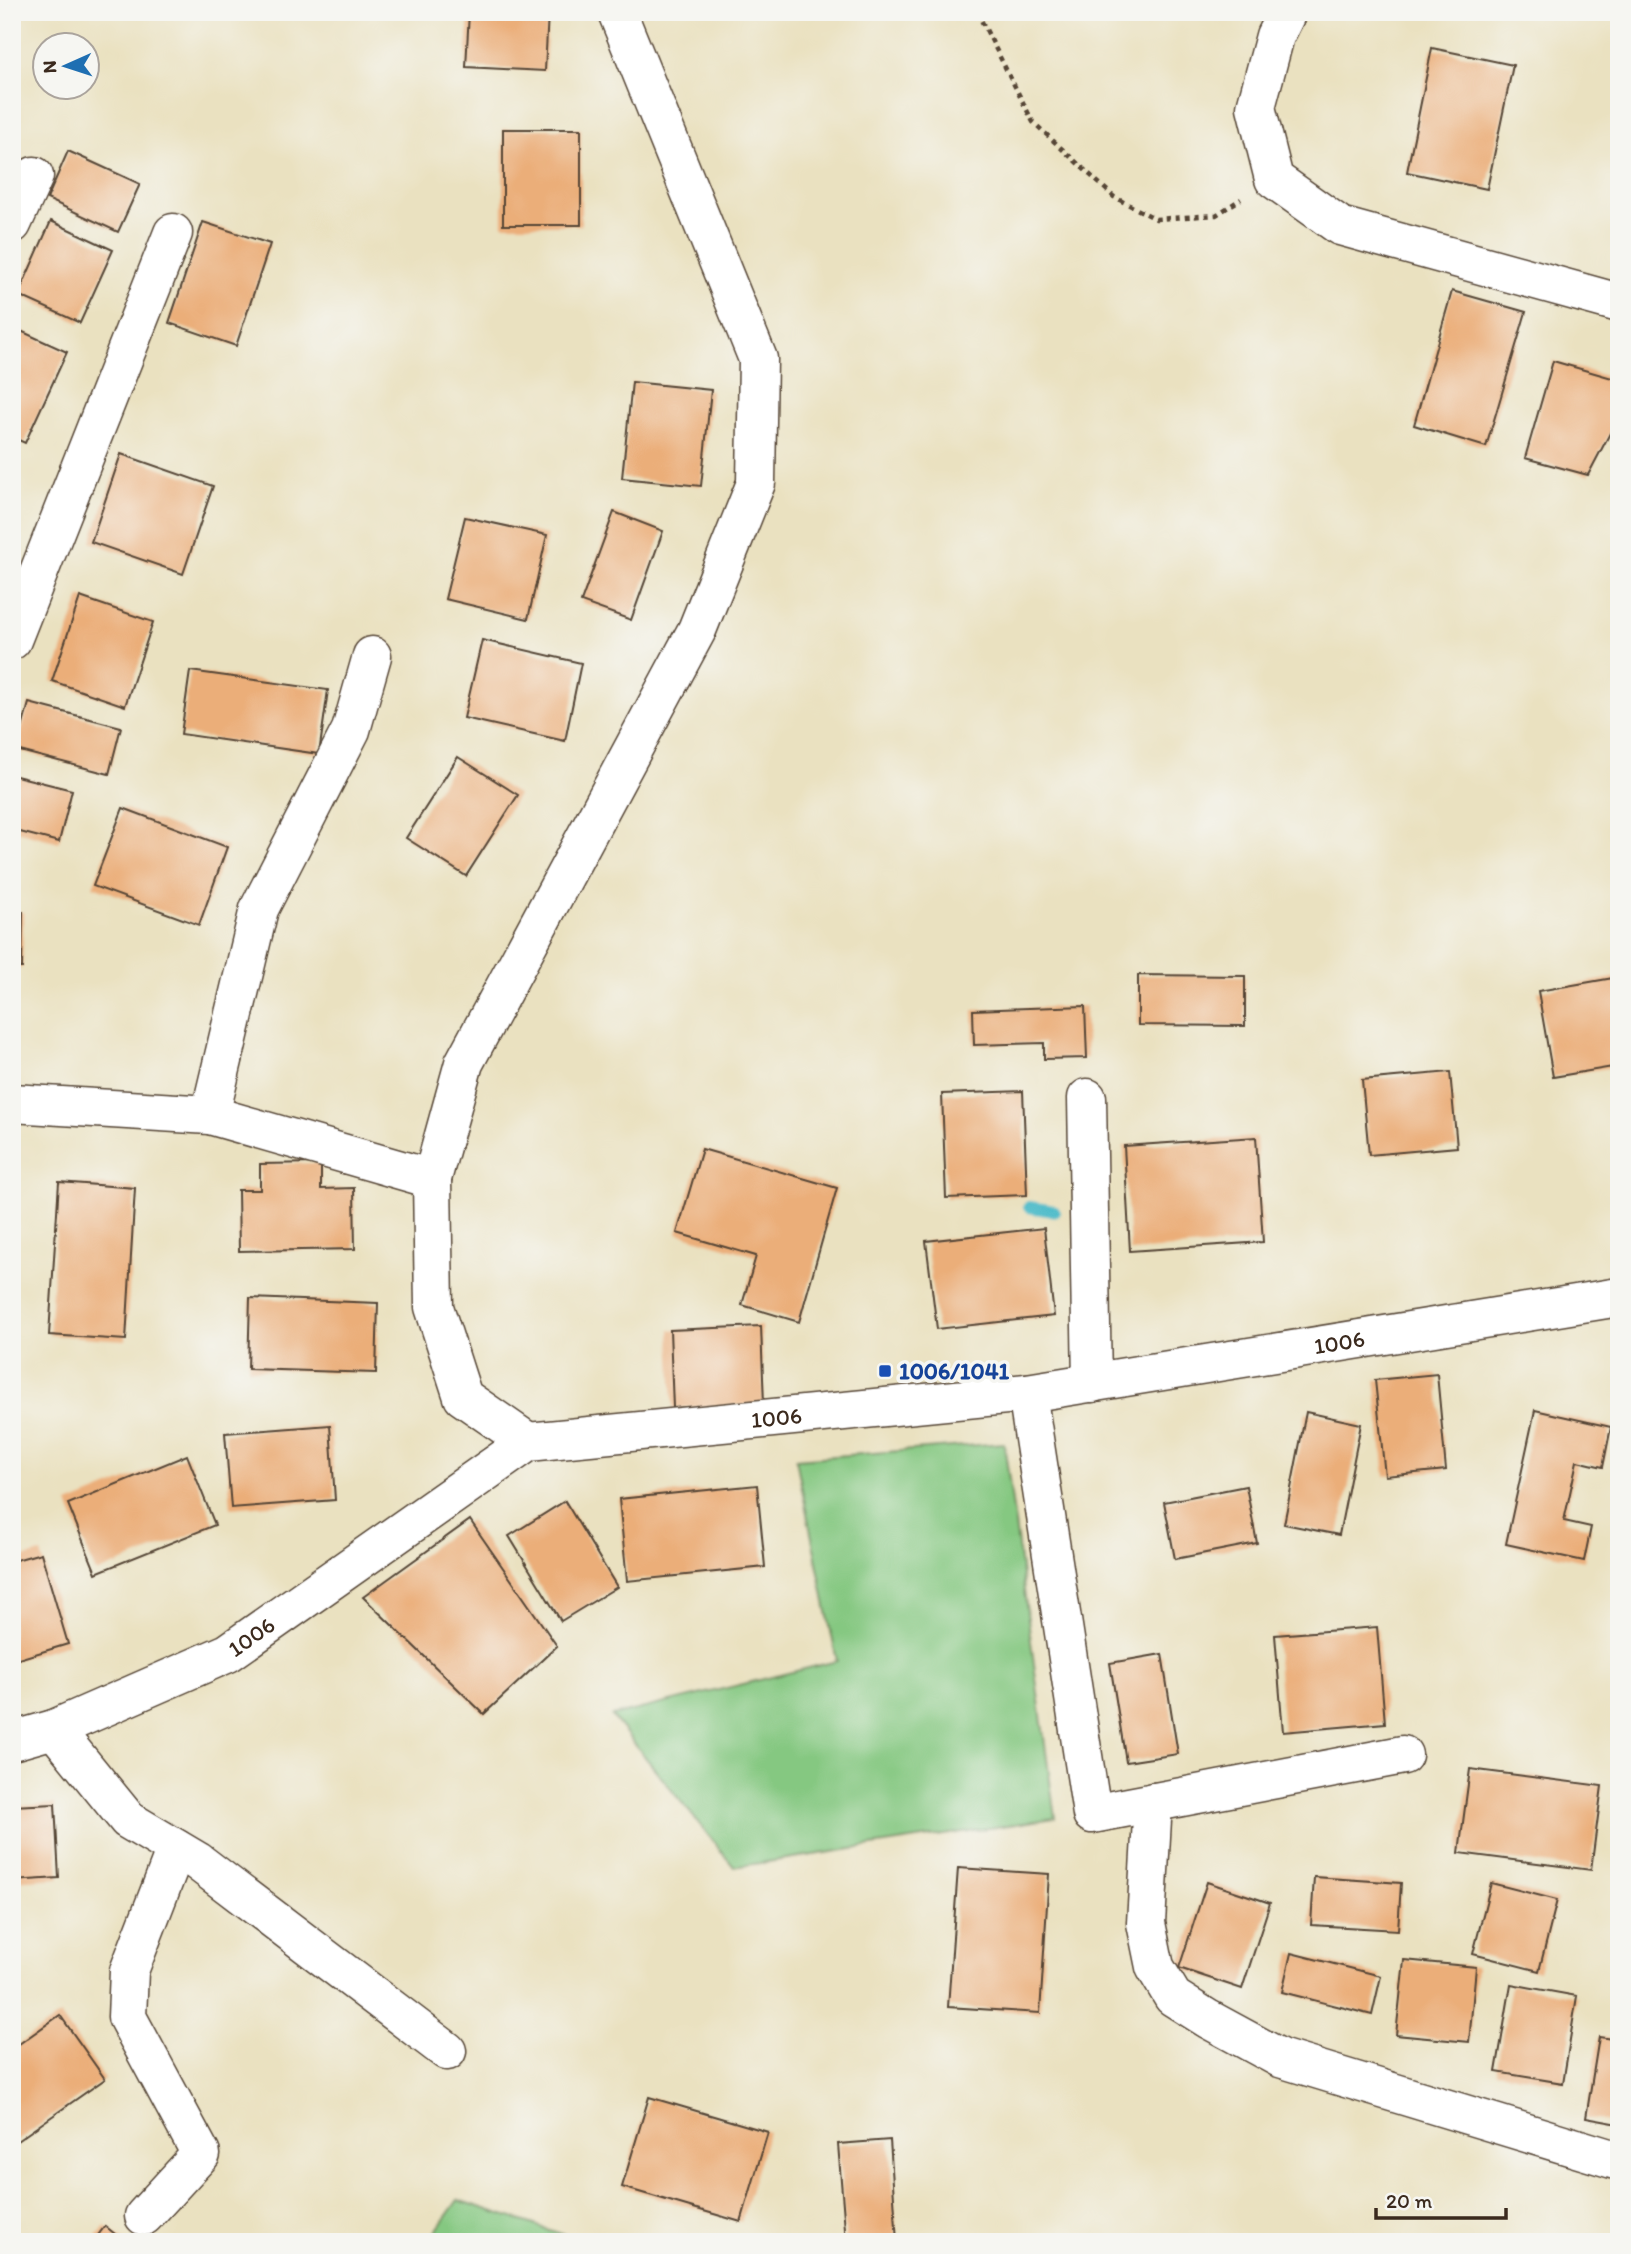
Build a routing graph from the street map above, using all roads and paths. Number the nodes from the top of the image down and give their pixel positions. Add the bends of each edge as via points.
1 (617, 12) edge
2 (977, 12) edge
3 (1287, 12) edge
4 (34, 176) dead end
5 (1274, 179) junction
6 (12, 225) edge
7 (173, 233) dead end
8 (1619, 303) edge
9 (15, 626) edge
10 (372, 656) dead end
11 (1087, 1098) dead end
12 (12, 1102) edge
13 (210, 1115) junction
14 (432, 1179) junction
15 (1619, 1297) edge
16 (1092, 1383) junction
17 (1027, 1393) junction
18 (528, 1442) junction
19 (54, 1729) junction
20 (12, 1741) edge
21 (1403, 1755) dead end
22 (1153, 1802) junction
23 (176, 1849) junction
24 (447, 2051) dead end
25 (1619, 2161) edge
26 (144, 2216) dead end

1 - 14 street via 758,359 756,483 697,630 464,1063
2 - 5 path via 1033,122 1114,197 1156,219 1216,215
3 - 5 street via 1275,36 1256,107
4 - 6 street
5 - 8 street via 1340,226
7 - 9 street
10 - 13 street via 351,730 260,909
11 - 16 street
12 - 13 street
13 - 14 street
14 - 18 street via 434,1307 463,1397
15 - 16 street, 1006
16 - 17 street, 1006
17 - 18 street, 1006
17 - 22 street via 1092,1814
18 - 19 street, 1006 via 228,1653
19 - 20 street, 1006
19 - 23 street via 128,1820
21 - 22 street
22 - 25 street via 1146,1923 1154,1967 1173,1997 1280,2058
23 - 24 street
23 - 26 street via 129,1971 127,2017 201,2154

